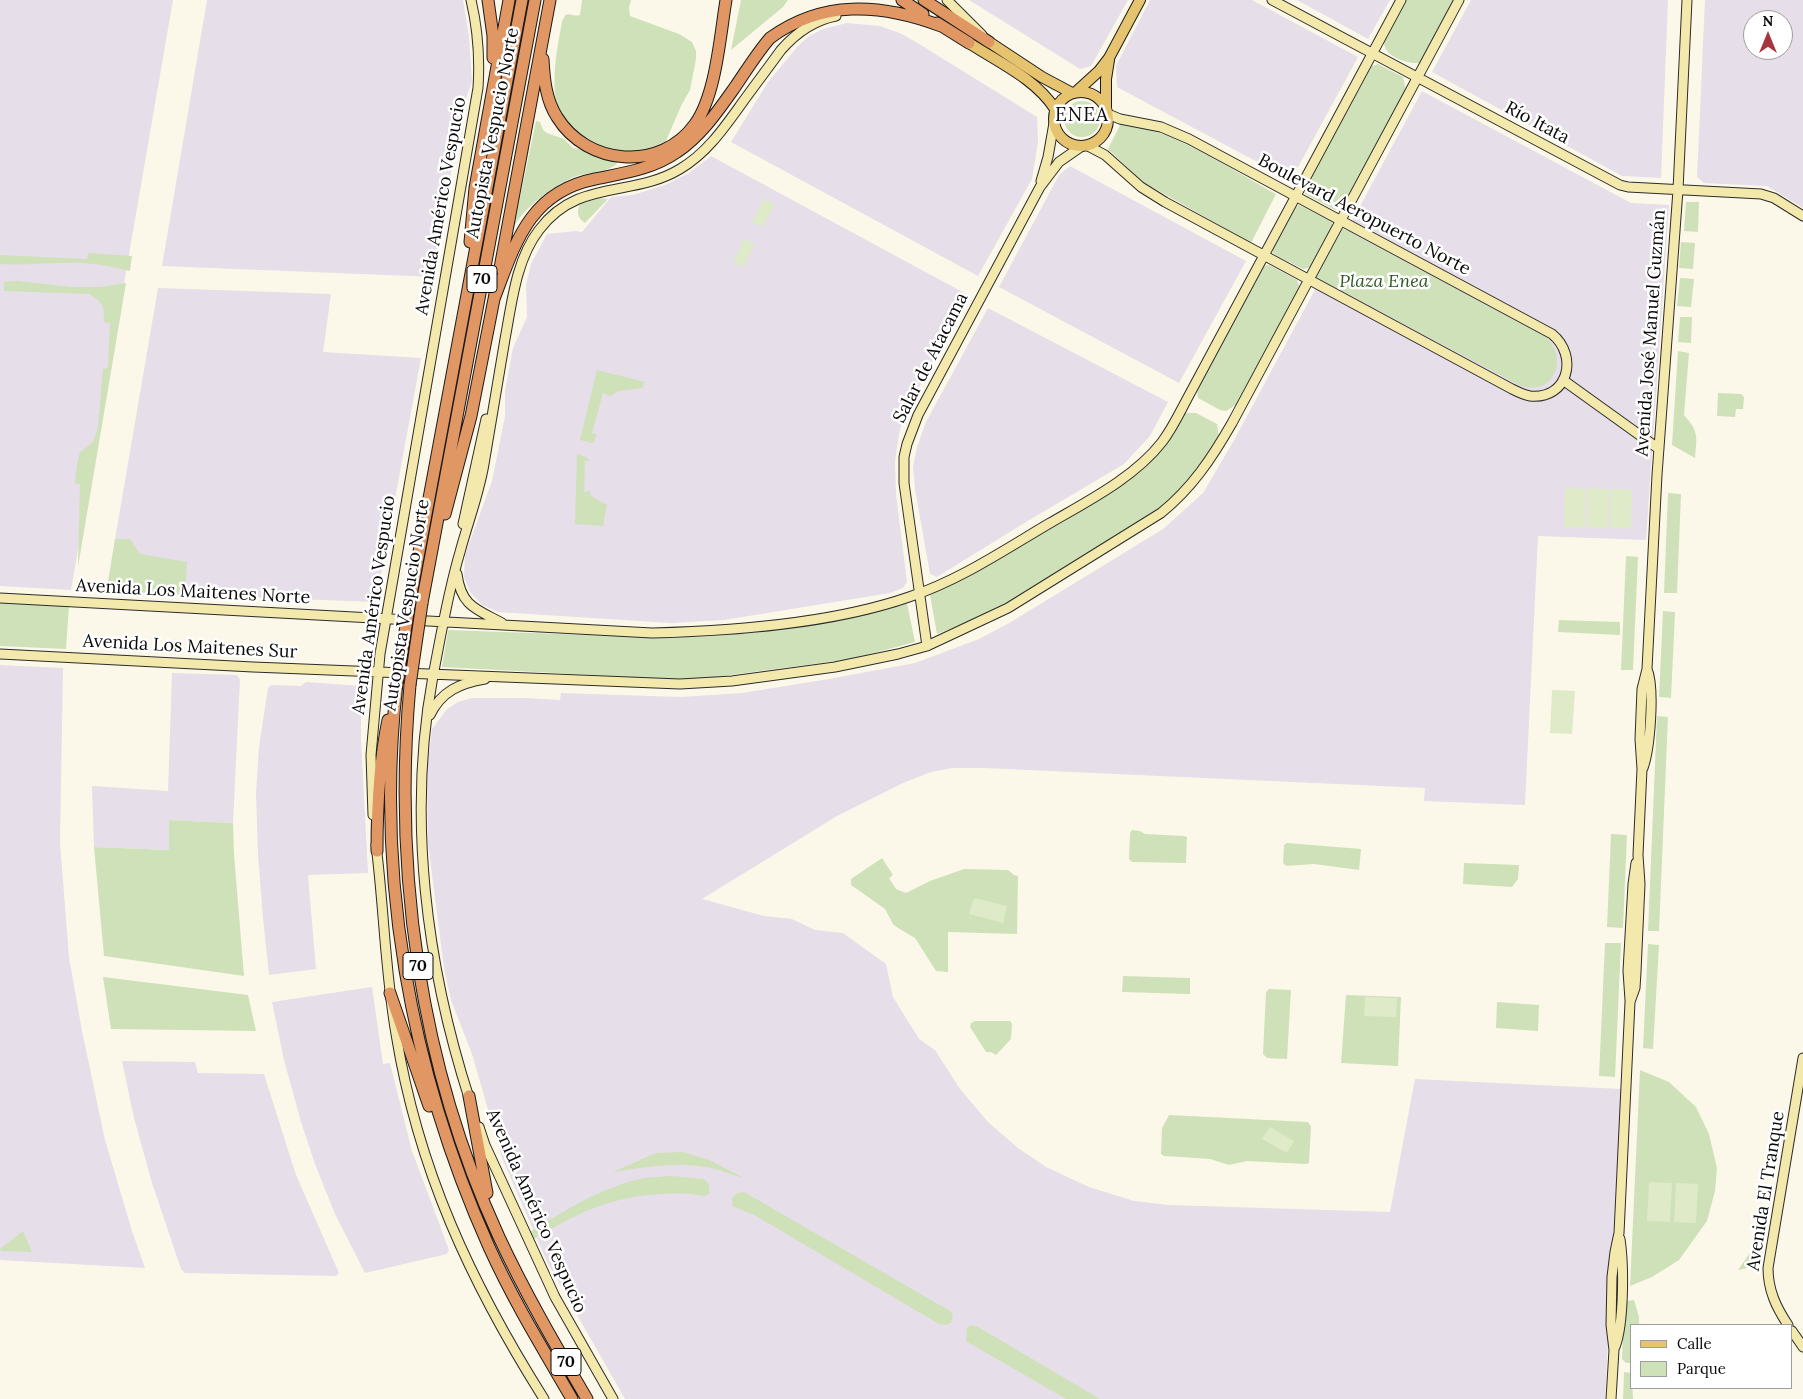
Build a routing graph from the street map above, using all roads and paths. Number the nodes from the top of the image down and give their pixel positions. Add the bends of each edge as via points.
1 (471, 0) edge
2 (488, 0) edge
3 (509, 0) edge
4 (522, 0) edge
5 (536, 0) edge
6 (550, 0) edge
7 (726, 0) edge
8 (902, 0) edge
9 (924, 0) edge
10 (947, 0) edge
11 (1140, 0) edge
12 (1272, 0) edge
13 (1401, 0) edge
14 (1458, 0) edge
15 (1687, 0) edge
16 (942, 26) junction
17 (542, 38) junction
18 (989, 42) junction
19 (969, 43) junction
20 (1372, 54) junction
21 (1109, 58) junction
22 (1417, 77) junction
23 (1075, 92) junction
24 (1055, 109) junction
25 (1107, 110) junction
26 (487, 117) junction
27 (1054, 122) junction
28 (1085, 146) junction
29 (1040, 188) junction
30 (1678, 190) junction
31 (1296, 196) junction
32 (1803, 216) edge
33 (1340, 220) junction
34 (1264, 256) junction
35 (1308, 280) junction
36 (494, 299) junction
37 (465, 301) junction
38 (1563, 380) junction
39 (1659, 449) junction
40 (430, 559) junction
41 (456, 568) junction
42 (919, 594) junction
43 (0, 598) edge
44 (385, 618) junction
45 (444, 622) junction
46 (504, 625) junction
47 (927, 646) junction
48 (0, 654) edge
49 (378, 672) junction
50 (434, 673) junction
51 (500, 676) junction
52 (396, 687) junction
53 (427, 719) junction
54 (377, 851) junction
55 (390, 993) junction
56 (1803, 1058) edge
57 (468, 1096) junction
58 (447, 1141) junction
59 (499, 1236) junction
60 (1787, 1324) edge
61 (1793, 1332) edge
62 (1803, 1347) edge
63 (544, 1399) edge
64 (572, 1399) edge
65 (587, 1399) edge
66 (614, 1399) edge
67 (1611, 1399) edge

1 - 44 street, Avenida Américo Vespucio via 479,54 476,105
2 - 26 highway via 493,57
3 - 26 highway
4 - 37 highway, Autopista Vespucio Norte / 70
5 - 40 highway, Autopista Vespucio Norte / 70
6 - 17 highway
7 - 17 highway via 710,91 701,115 678,141 645,156 618,157 601,153 585,146 566,129 547,95
8 - 16 highway
9 - 18 highway
10 - 18 street
11 - 21 main road
12 - 20 street, Río Itata
13 - 20 street, Avenida Los Maitenes Norte
14 - 22 street
15 - 30 street, Avenida José Manuel Guzmán
16 - 19 highway
16 - 36 highway via 891,8 856,1 822,6 792,19 764,45 720,108 685,146 654,165 574,185 542,206 516,242
17 - 36 highway
18 - 23 main road via 1042,77
19 - 24 main road, Avenida Américo Vespucio via 1032,84
19 - 41 street, Avenida Américo Vespucio via 901,19 853,14 824,19 801,31 786,45 717,137 692,162 654,181 588,194 555,212 535,235 522,262 495,394 476,459
20 - 22 street, Río Itata
20 - 31 street, Avenida Los Maitenes Norte
21 - 23 main road via 1099,72
21 - 25 main road
22 - 30 street, Río Itata via 1616,184 1628,188
22 - 33 street
23 - 24 main road via 1060,100
23 - 25 main road via 1093,94
24 - 27 main road
25 - 28 main road via 1108,124 1104,133 1097,141
25 - 31 street, Boulevard Aeropuerto Norte via 1120,119 1179,134
26 - 37 highway via 474,200
27 - 28 main road via 1063,140
27 - 29 street, Salar de Atacama
28 - 29 street, Salar de Atacama via 1058,162
28 - 34 street via 1104,155 1149,193
29 - 42 street, Salar de Atacama via 918,415 907,444 904,494
30 - 32 street, Río Itata via 1761,194
30 - 39 street, Avenida José Manuel Guzmán
31 - 33 street, Boulevard Aeropuerto Norte
31 - 34 street, Avenida Los Maitenes Norte
33 - 35 street
33 - 38 street, Boulevard Aeropuerto Norte via 1552,334 1566,352 1568,367
34 - 35 street
34 - 42 street, Avenida Los Maitenes Norte via 1169,432 1150,456 1124,477 1004,551
35 - 38 street via 1522,394 1544,395
35 - 47 street via 1214,455 1179,498 1150,520 1008,608
36 - 40 highway via 469,427
37 - 52 highway, Autopista Vespucio Norte / 70, bridge
38 - 39 street
39 - 67 street, Avenida José Manuel Guzmán via 1647,669 1651,684 1649,740 1642,769 1638,856 1632,884 1619,1233 1622,1263 1620,1315
40 - 59 highway, Autopista Vespucio Norte / 70, bridge via 410,685 405,743 408,880 416,952 445,1087 466,1154
41 - 45 street, Avenida Américo Vespucio
41 - 46 street via 465,600 479,612
42 - 46 street, Avenida Los Maitenes Norte via 841,614 721,630 652,633
42 - 47 street, Salar de Atacama
43 - 44 street, Avenida Los Maitenes Norte
44 - 45 street, Avenida Los Maitenes Norte
44 - 49 street, Avenida Américo Vespucio
45 - 46 street, Avenida Los Maitenes Norte
45 - 50 street, Avenida Américo Vespucio
47 - 51 street via 835,667 704,683 650,684
48 - 49 street, Avenida Los Maitenes Sur
49 - 50 street, Avenida Los Maitenes Sur
49 - 54 street, Avenida Américo Vespucio via 371,755
50 - 51 street, Avenida Los Maitenes Sur
50 - 53 street, Avenida Américo Vespucio
51 - 53 street via 470,682 448,692 434,705
52 - 54 highway via 382,756
52 - 58 highway, Autopista Vespucio Norte / 70 via 391,800 399,927 416,1028
53 - 57 street, Avenida Américo Vespucio via 421,805 428,911 443,1001
54 - 55 street, Avenida Américo Vespucio
55 - 58 highway via 430,1111
55 - 63 street, Avenida Américo Vespucio via 408,1098 442,1205 490,1308
56 - 60 street, Avenida El Tranque via 1768,1268 1773,1299
57 - 59 highway via 483,1177
57 - 66 street, Avenida Américo Vespucio via 485,1145 555,1297
58 - 64 highway, Autopista Vespucio Norte / 70 via 507,1285
59 - 65 highway, Autopista Vespucio Norte / 70 via 531,1302
61 - 62 street

